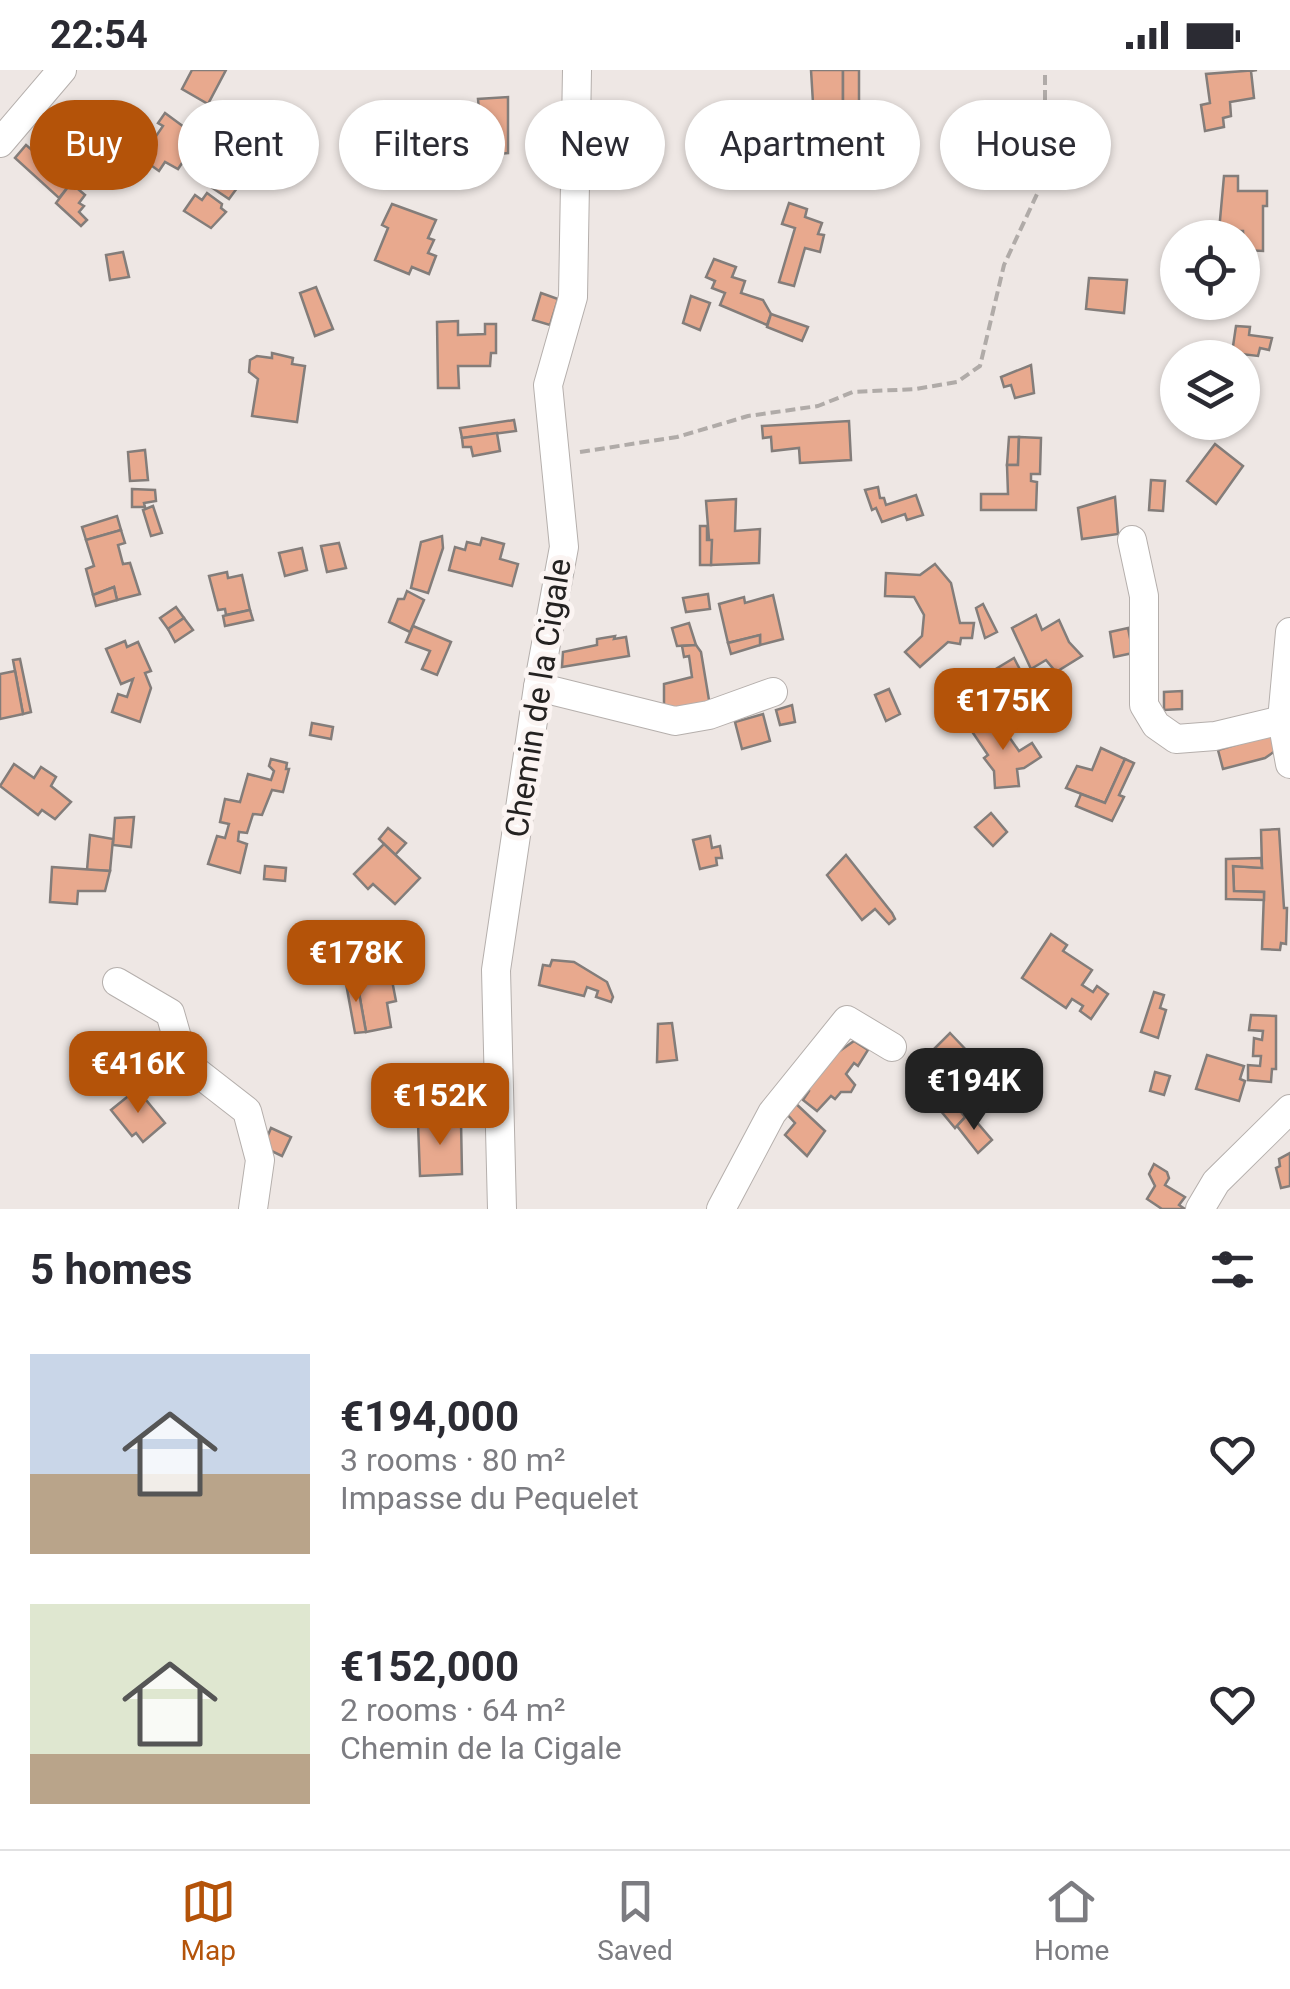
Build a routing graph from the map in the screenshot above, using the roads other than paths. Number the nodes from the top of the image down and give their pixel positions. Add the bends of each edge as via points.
1 (62, 70) edge
2 (577, 70) edge
3 (0, 143) edge
4 (1132, 540) dead end
5 (1290, 632) edge
6 (538, 687) junction
7 (773, 692) dead end
8 (1282, 720) junction
9 (1290, 764) edge
10 (117, 982) dead end
11 (892, 1046) dead end
12 (1290, 1109) edge
13 (253, 1209) edge
14 (502, 1209) edge
15 (720, 1209) edge
16 (1200, 1209) edge

1 - 3 street
2 - 6 street, Chemin de la Cigale via 573,297 548,385 564,547
4 - 8 street via 1144,596 1144,705 1156,725 1176,739
5 - 8 street
6 - 7 street via 675,722
6 - 14 street, Chemin de la Cigale via 496,970
8 - 9 street
10 - 13 street via 170,1014 184,1062 247,1112 260,1160
11 - 15 street via 847,1020 772,1114
12 - 16 street via 1216,1182

